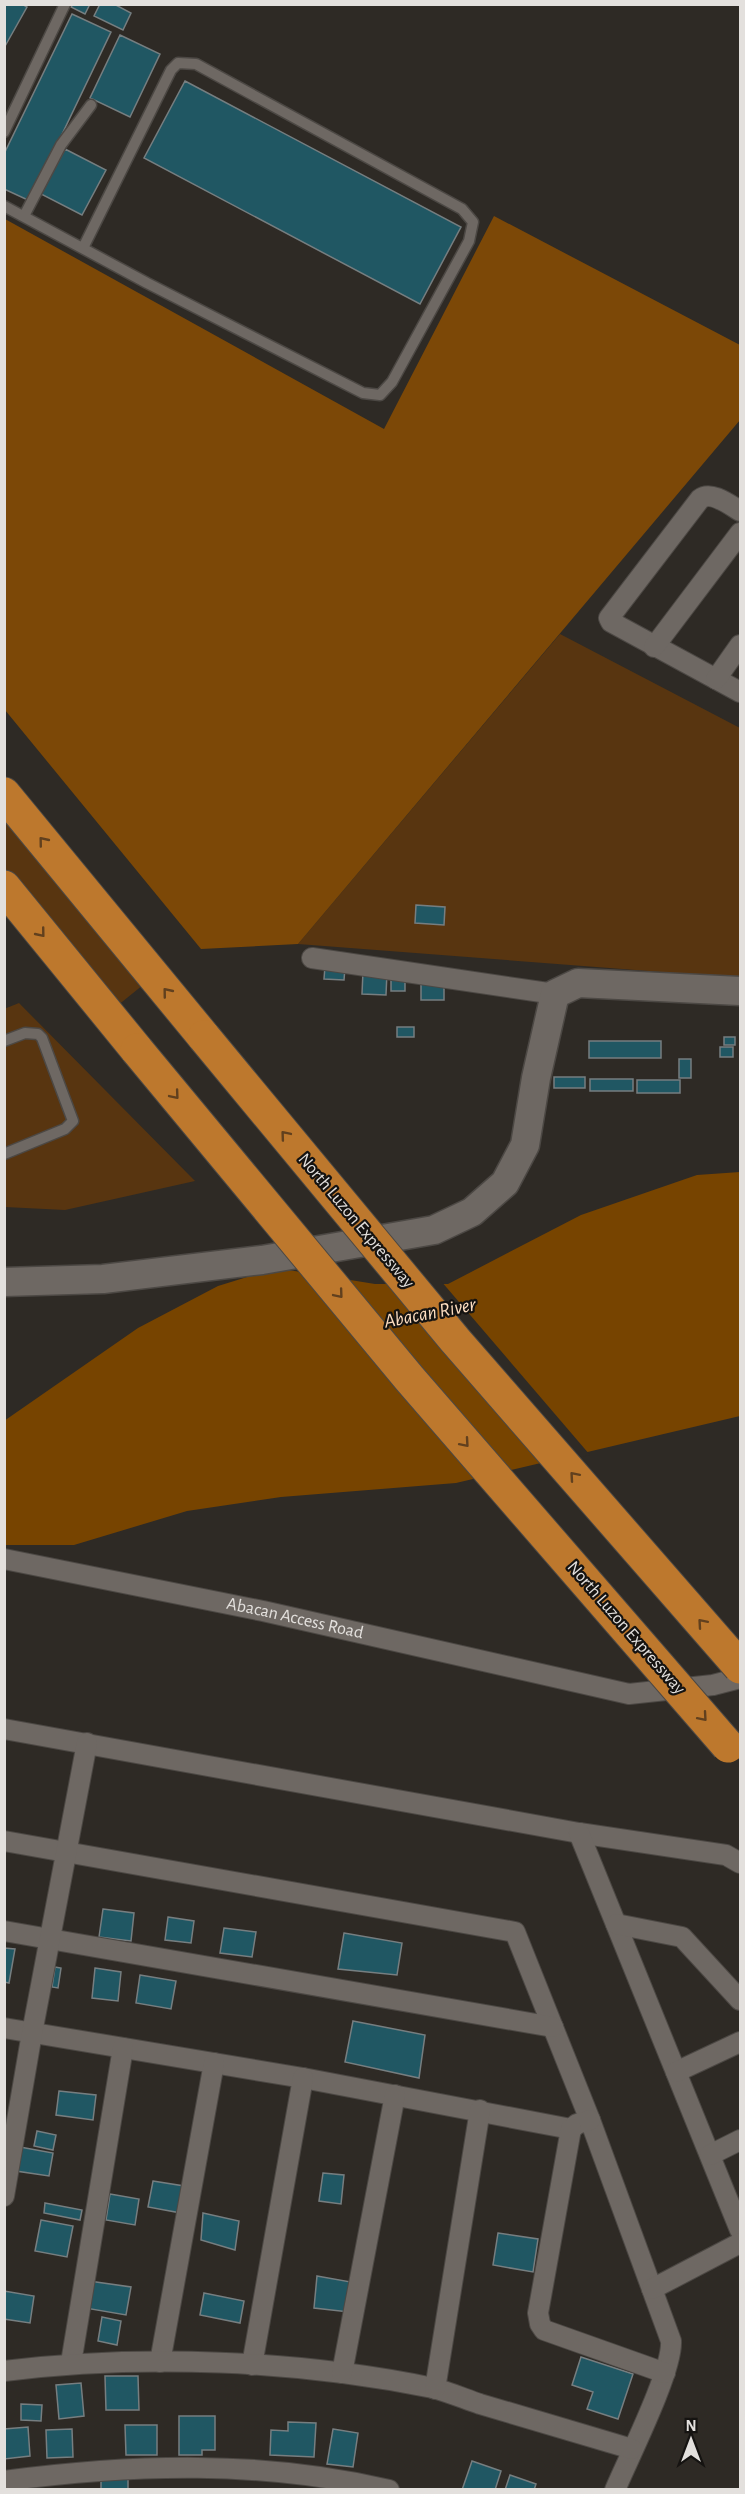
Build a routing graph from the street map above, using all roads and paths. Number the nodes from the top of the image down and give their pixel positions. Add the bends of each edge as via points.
1 (65, 4) edge
2 (91, 105) dead end
3 (4, 132) edge
4 (4, 206) edge
5 (24, 216) junction
6 (83, 248) junction
7 (741, 511) edge
8 (741, 533) edge
9 (741, 645) edge
10 (654, 647) junction
11 (716, 679) junction
12 (741, 692) edge
13 (4, 794) edge
14 (4, 888) edge
15 (312, 958) dead end
16 (741, 991) edge
17 (555, 994) junction
18 (4, 1041) edge
19 (4, 1154) edge
20 (4, 1282) edge
21 (4, 1559) edge
22 (741, 1667) edge
23 (741, 1678) edge
24 (4, 1729) edge
25 (87, 1743) junction
26 (734, 1753) edge
27 (579, 1833) junction
28 (4, 1841) edge
29 (67, 1852) junction
30 (741, 1863) edge
31 (616, 1924) junction
32 (4, 1931) edge
33 (50, 1939) junction
34 (741, 2000) edge
35 (553, 2027) junction
36 (4, 2028) edge
37 (32, 2033) junction
38 (741, 2042) edge
39 (123, 2048) junction
40 (214, 2063) junction
41 (676, 2072) junction
42 (303, 2078) junction
43 (395, 2095) junction
44 (480, 2110) junction
45 (590, 2120) junction
46 (571, 2129) junction
47 (741, 2140) edge
48 (710, 2155) junction
49 (4, 2196) edge
50 (741, 2230) edge
51 (741, 2243) edge
52 (652, 2289) junction
53 (160, 2362) junction
54 (71, 2363) junction
55 (252, 2365) junction
56 (4, 2371) edge
57 (342, 2373) junction
58 (664, 2373) junction
59 (435, 2388) junction
60 (632, 2450) junction
61 (4, 2481) edge
62 (389, 2490) edge
63 (615, 2490) edge

1 - 3 lane
2 - 5 lane via 61,145
4 - 5 lane
5 - 6 lane
6 - 6 lane via 363,393 380,394 392,382 469,241 473,222 462,209 196,64 178,63 171,69
7 - 10 street via 705,495 610,614 611,622
8 - 10 street
9 - 11 street
10 - 11 street
11 - 12 street
22 -> 13 highway, North Luzon Expressway, bridge via 455,1340
14 -> 26 highway, North Luzon Expressway, bridge via 409,1378
15 - 17 street
16 - 17 street via 578,983
17 - 20 street via 525,1145 505,1183 472,1212 434,1230 262,1260 103,1279
18 - 19 lane via 25,1033 42,1038 73,1121 65,1129
21 - 23 street, Abacan Access Road via 263,1611 635,1695
24 - 25 street
25 - 27 street
25 - 29 street
27 - 30 street via 726,1855
27 - 31 street
28 - 29 street
29 - 33 street
29 - 35 street via 515,1932
31 - 34 street via 682,1937
31 - 41 street
32 - 33 street
33 - 35 street
33 - 37 street
35 - 45 street
36 - 37 street
37 - 39 street
37 - 49 street
38 - 41 street
39 - 40 street
39 - 54 street
40 - 42 street
40 - 53 street
41 - 48 street
42 - 43 street
42 - 55 street
43 - 44 street
43 - 57 street
44 - 46 street
44 - 59 street
45 - 46 street
45 - 52 street
46 - 58 street via 538,2313 540,2324 544,2330
47 - 48 street
48 - 50 street
51 - 52 street
52 - 58 street via 671,2341
53 - 54 street
53 - 55 street
54 - 56 street
55 - 57 street
57 - 59 street
58 - 60 street
59 - 60 street
60 - 63 street
61 - 62 street via 185,2466 307,2474

